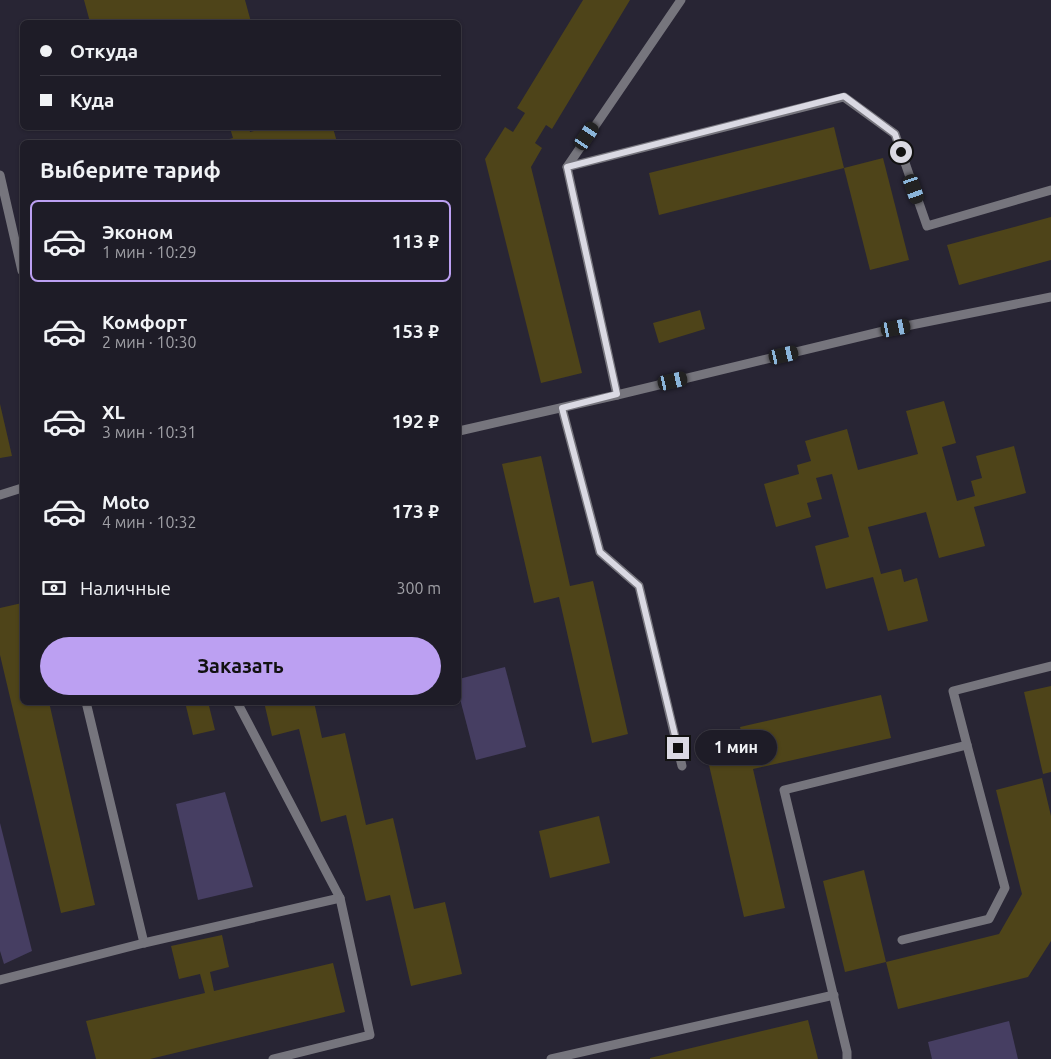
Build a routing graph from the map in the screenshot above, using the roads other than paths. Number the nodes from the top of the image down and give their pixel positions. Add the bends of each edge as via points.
1 (680, 0) edge
2 (567, 167) junction
3 (0, 175) edge
4 (1051, 190) edge
5 (20, 262) edge
6 (1051, 297) edge
7 (617, 394) junction
8 (562, 408) junction
9 (461, 432) edge
10 (20, 489) edge
11 (0, 495) edge
12 (1051, 666) edge
13 (87, 705) edge
14 (239, 705) edge
15 (968, 744) junction
16 (682, 766) dead end
17 (340, 898) junction
18 (902, 940) dead end
19 (144, 943) junction
20 (0, 980) edge
21 (834, 995) junction
22 (273, 1059) edge
23 (551, 1059) edge
24 (847, 1059) edge

1 - 2 lane
2 - 4 lane via 844,96 895,134 927,226
2 - 7 lane
3 - 5 lane
6 - 7 lane via 896,328
7 - 8 lane
8 - 9 lane
8 - 16 lane via 600,552 639,586
10 - 11 lane
12 - 15 lane via 953,691
13 - 19 lane
14 - 17 lane
15 - 18 lane via 1005,888 989,919
15 - 21 lane via 784,790
17 - 19 lane
17 - 22 lane via 370,1035
19 - 20 lane
21 - 23 lane
21 - 24 lane

